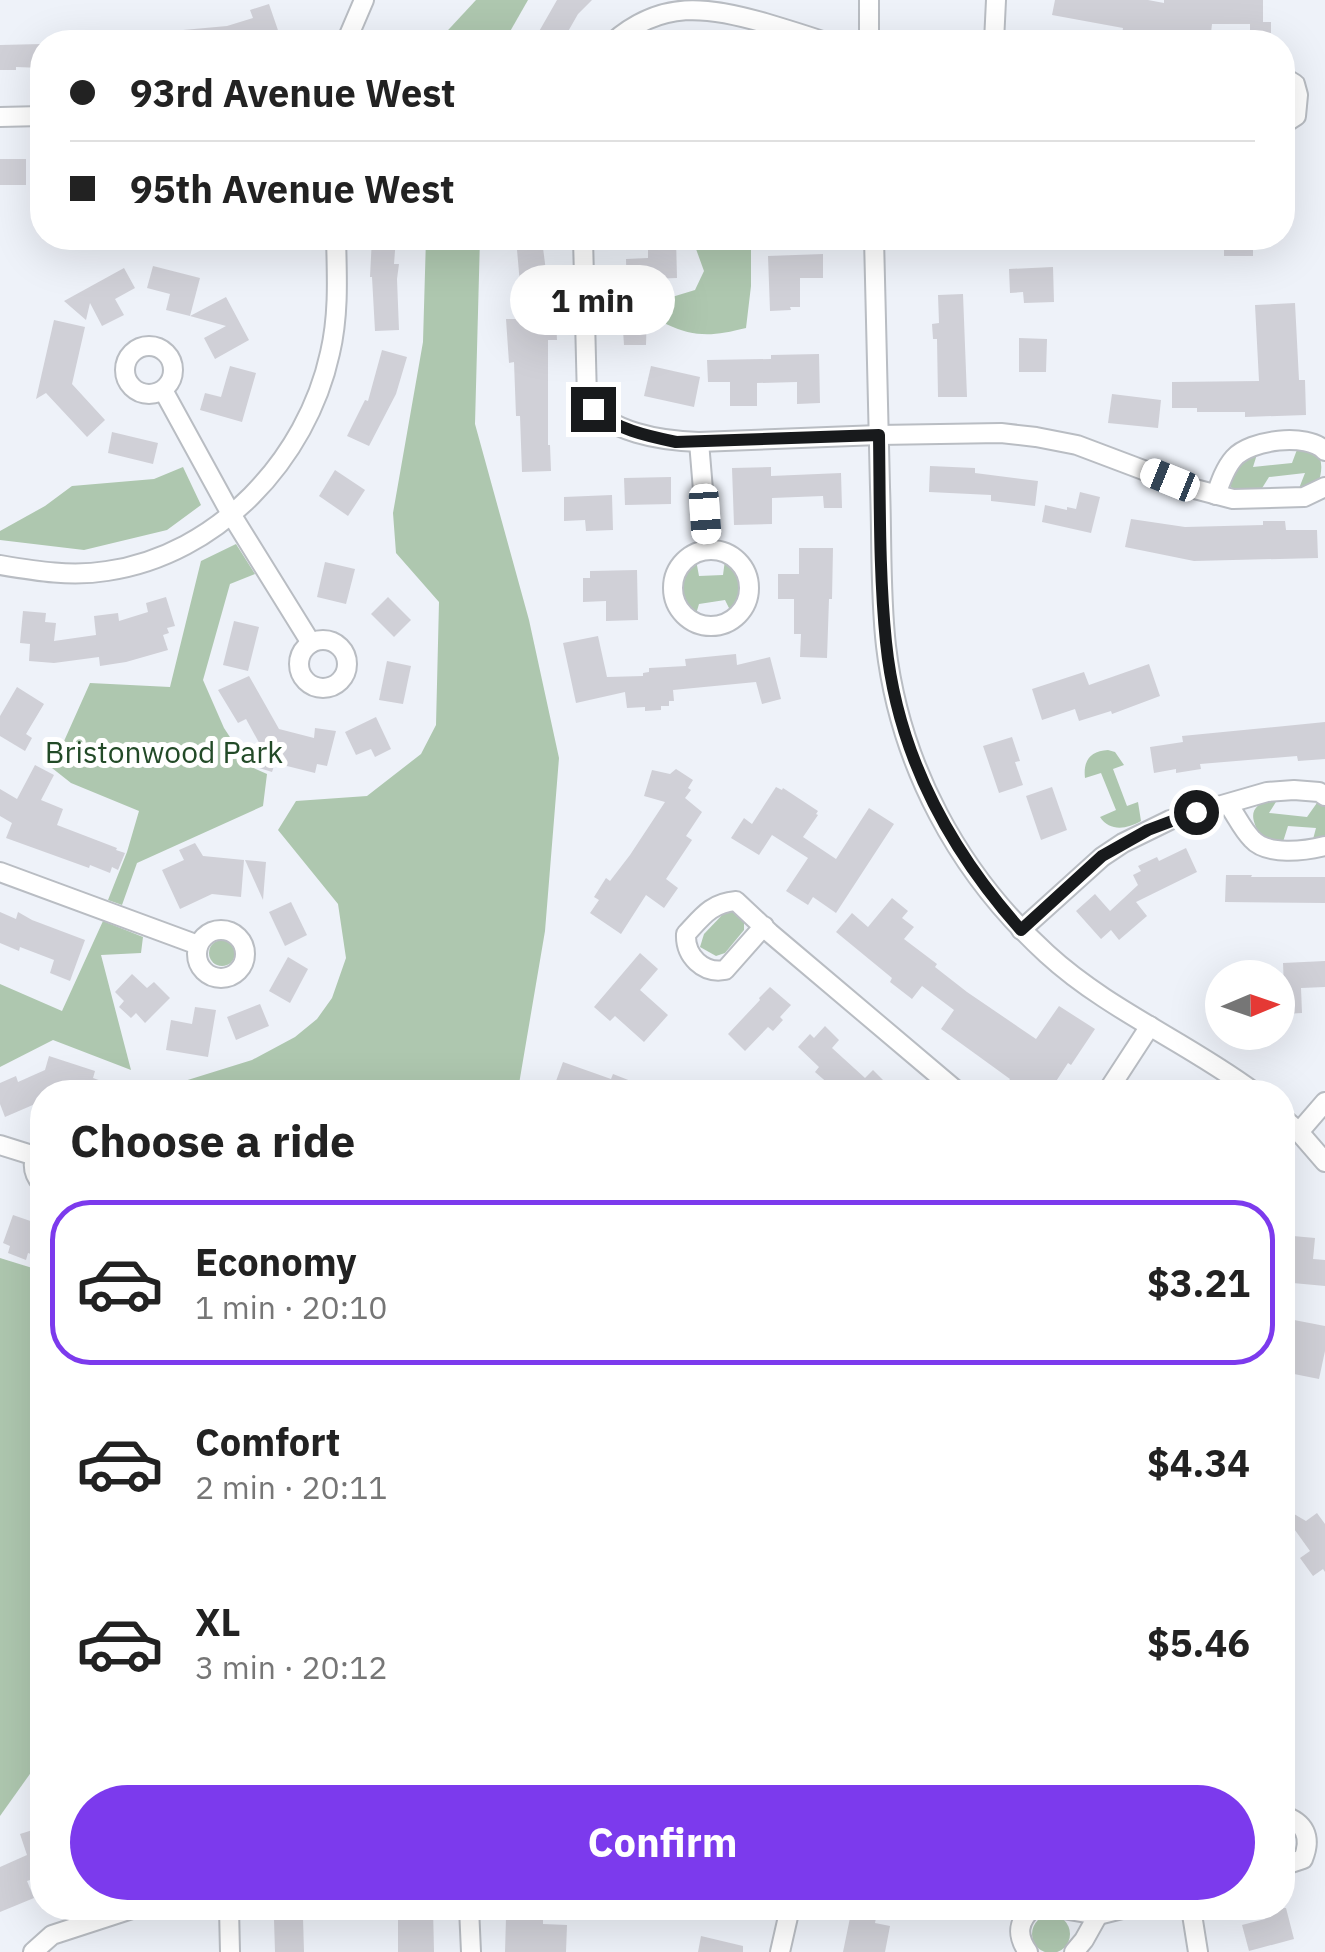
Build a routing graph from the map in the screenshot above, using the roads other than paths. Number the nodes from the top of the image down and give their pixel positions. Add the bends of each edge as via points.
1 (364, 0) edge
2 (868, 0) edge
3 (996, 0) edge
4 (351, 30) edge
5 (628, 30) edge
6 (785, 30) edge
7 (869, 30) edge
8 (996, 30) edge
9 (1295, 84) edge
10 (30, 116) edge
11 (0, 117) edge
12 (1295, 117) edge
13 (336, 250) edge
14 (582, 250) edge
15 (874, 250) edge
16 (162, 390) dead end
17 (879, 435) junction
18 (699, 442) junction
19 (1325, 450) edge
20 (1325, 486) edge
21 (1216, 495) junction
22 (231, 514) junction
23 (708, 550) junction
24 (0, 565) edge
25 (311, 643) dead end
26 (1325, 796) edge
27 (1228, 804) junction
28 (1325, 846) edge
29 (0, 872) edge
30 (764, 926) junction
31 (1021, 930) junction
32 (198, 945) dead end
33 (1150, 1026) junction
34 (944, 1080) edge
35 (1115, 1080) edge
36 (1238, 1080) edge
37 (1325, 1102) edge
38 (1295, 1128) edge
39 (1300, 1132) junction
40 (0, 1145) edge
41 (30, 1150) edge
42 (1325, 1162) edge
43 (1295, 1819) edge
44 (1295, 1861) edge
45 (98, 1920) edge
46 (229, 1920) edge
47 (470, 1920) edge
48 (787, 1920) edge
49 (1022, 1920) edge
50 (1095, 1920) edge
51 (1193, 1920) edge
52 (33, 1952) edge
53 (230, 1952) edge
54 (471, 1952) edge
55 (780, 1952) edge
56 (1028, 1952) edge
57 (1074, 1952) edge
58 (1198, 1952) edge

1 - 4 street
2 - 7 street
3 - 8 street
5 - 6 street via 666,10 705,7
9 - 12 street
10 - 11 street
13 - 22 street via 335,326 317,396 282,460
14 - 18 street via 593,409 654,438
15 - 17 street
16 - 22 street
17 - 18 street
17 - 21 street via 1036,437
17 - 31 street via 884,626 898,713 945,828
18 - 23 street
19 - 21 street via 1302,440 1257,444 1234,457
20 - 21 street via 1304,496
22 - 24 street via 182,548 126,568 66,574
22 - 25 street
23 - 23 street via 741,564 749,589 740,612 718,625 694,622 674,593 678,570
26 - 27 street via 1267,792
27 - 28 street via 1260,846
27 - 31 street via 1170,820 1123,843
29 - 32 street
30 - 30 street via 736,901 718,904 686,934 686,949 709,970 725,970
30 - 34 street
31 - 33 street
33 - 35 street
33 - 36 street
37 - 39 street
38 - 39 street
39 - 42 street
40 - 41 street
43 - 44 street via 1307,1832 1308,1846
45 - 52 street via 52,1935
46 - 53 street
47 - 54 street
48 - 55 street
49 - 56 street via 1021,1942
50 - 57 street
51 - 58 street

